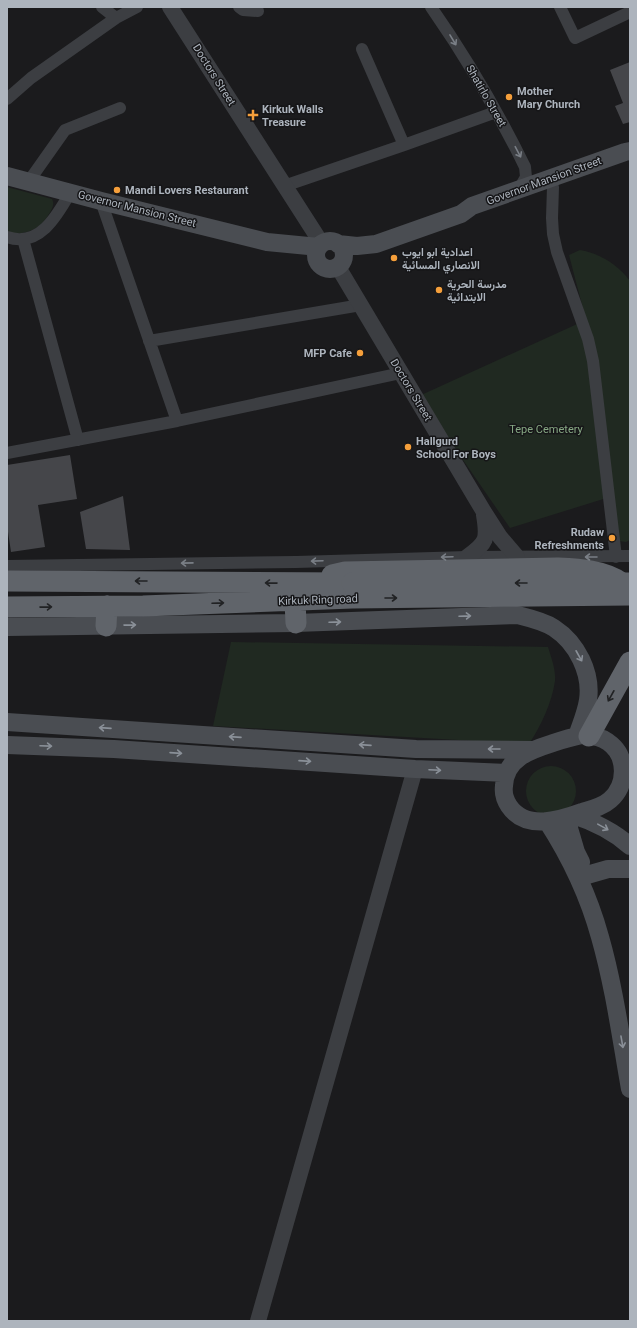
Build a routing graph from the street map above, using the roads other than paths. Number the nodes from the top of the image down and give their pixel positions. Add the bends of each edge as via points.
1 (102, 7) edge
2 (136, 7) edge
3 (170, 7) edge
4 (239, 7) edge
5 (431, 7) edge
6 (560, 7) edge
7 (258, 11) dead end
8 (630, 12) edge
9 (116, 18) junction
10 (362, 49) dead end
11 (7, 99) edge
12 (120, 108) dead end
13 (496, 112) junction
14 (404, 145) junction
15 (630, 151) edge
16 (630, 159) edge
17 (7, 176) edge
18 (29, 182) junction
19 (284, 186) junction
20 (553, 187) junction
21 (519, 189) junction
22 (70, 193) junction
23 (101, 201) junction
24 (461, 214) junction
25 (7, 237) edge
26 (23, 239) junction
27 (376, 244) junction
28 (324, 249) junction
29 (340, 265) junction
30 (361, 305) junction
31 (149, 341) junction
32 (401, 373) junction
33 (177, 421) junction
34 (78, 440) junction
35 (7, 454) edge
36 (484, 512) junction
37 (630, 556) edge
38 (467, 557) junction
39 (517, 557) junction
40 (616, 557) junction
41 (7, 566) edge
42 (7, 581) edge
43 (630, 583) edge
44 (314, 584) junction
45 (630, 590) edge
46 (352, 591) junction
47 (630, 596) edge
48 (295, 601) junction
49 (7, 607) edge
50 (107, 616) junction
51 (296, 623) junction
52 (7, 626) edge
53 (630, 662) edge
54 (7, 722) edge
55 (583, 736) junction
56 (7, 744) edge
57 (416, 749) junction
58 (533, 750) junction
59 (416, 769) junction
60 (507, 773) junction
61 (627, 773) edge
62 (569, 816) junction
63 (547, 821) junction
64 (630, 846) edge
65 (630, 869) edge
66 (587, 875) junction
67 (620, 998) junction
68 (630, 1023) edge
69 (630, 1089) edge
70 (258, 1321) edge

1 - 9 street
2 - 9 street
3 - 19 street, Doctors Street
4 - 7 street via 243,10
5 -> 13 street, Shatirlo Street via 446,27
6 - 8 street via 575,38
9 - 11 street via 31,78
10 - 14 street
12 - 18 street via 65,130
13 - 14 street
13 -> 21 street, Shatirlo Street via 525,167 526,177
14 - 19 street
15 - 21 main road, Governor Mansion Street
16 - 20 main road, Governor Mansion Street
17 - 18 main road, Governor Mansion Street
18 - 22 main road, Governor Mansion Street
19 - 28 street, Doctors Street
20 - 24 main road, Governor Mansion Street via 471,214
20 - 40 street via 552,218 557,252 588,339 593,361
21 - 24 main road, Governor Mansion Street via 472,206
22 - 23 main road, Governor Mansion Street
22 - 26 street via 52,222 43,231
23 - 28 main road, Governor Mansion Street via 267,242
23 - 31 street
24 - 27 main road, Governor Mansion Street
25 - 26 street
26 - 34 street
27 - 28 main road, Governor Mansion Street
27 - 29 main road, Governor Mansion Street via 360,256
28 - 29 main road via 342,248 344,258
28 - 29 main road, Governor Mansion Street via 322,267 333,269
29 - 30 street, Doctors Street
30 - 31 street
30 - 32 street, Doctors Street
31 - 33 street
32 - 33 street
32 - 36 street, Doctors Street
33 - 34 street
34 - 35 street
36 - 38 street, Doctors Street via 486,536 481,546
36 - 39 street, Doctors Street
37 - 40 street
38 - 39 street
38 -> 41 street
40 -> 39 street
44 -> 42 highway, Kirkuk Ring road
43 -> 46 highway, Kirkuk Ring road, bridge
44 - 45 highway via 345,572 557,568 595,572 620,582
44 - 46 highway, Kirkuk Ring road
46 -> 47 highway, Kirkuk Ring road
46 - 48 highway, Kirkuk Ring road
50 -> 48 highway, Kirkuk Ring road
48 - 51 highway
49 -> 50 highway, Kirkuk Ring road
50 -> 51 main road
50 - 52 main road
51 -> 55 main road via 497,615 517,615 536,620 554,628 570,642 581,659 587,678 588,699
53 -> 55 highway
57 -> 54 main road
55 - 58 main road
55 - 61 main road via 595,736 607,741 616,750
56 -> 59 main road via 114,748
58 -> 57 main road
57 - 59 main road
58 - 60 main road via 516,760
59 -> 60 main road
59 - 70 street
60 - 63 main road via 504,791 512,810 530,820
61 - 62 main road via 609,801
62 - 63 main road
62 -> 64 main road via 602,826
62 - 66 main road via 576,852
63 - 67 main road via 563,848 591,910
65 - 66 main road via 608,869
66 - 67 main road via 617,961
67 - 68 main road
67 -> 69 main road

